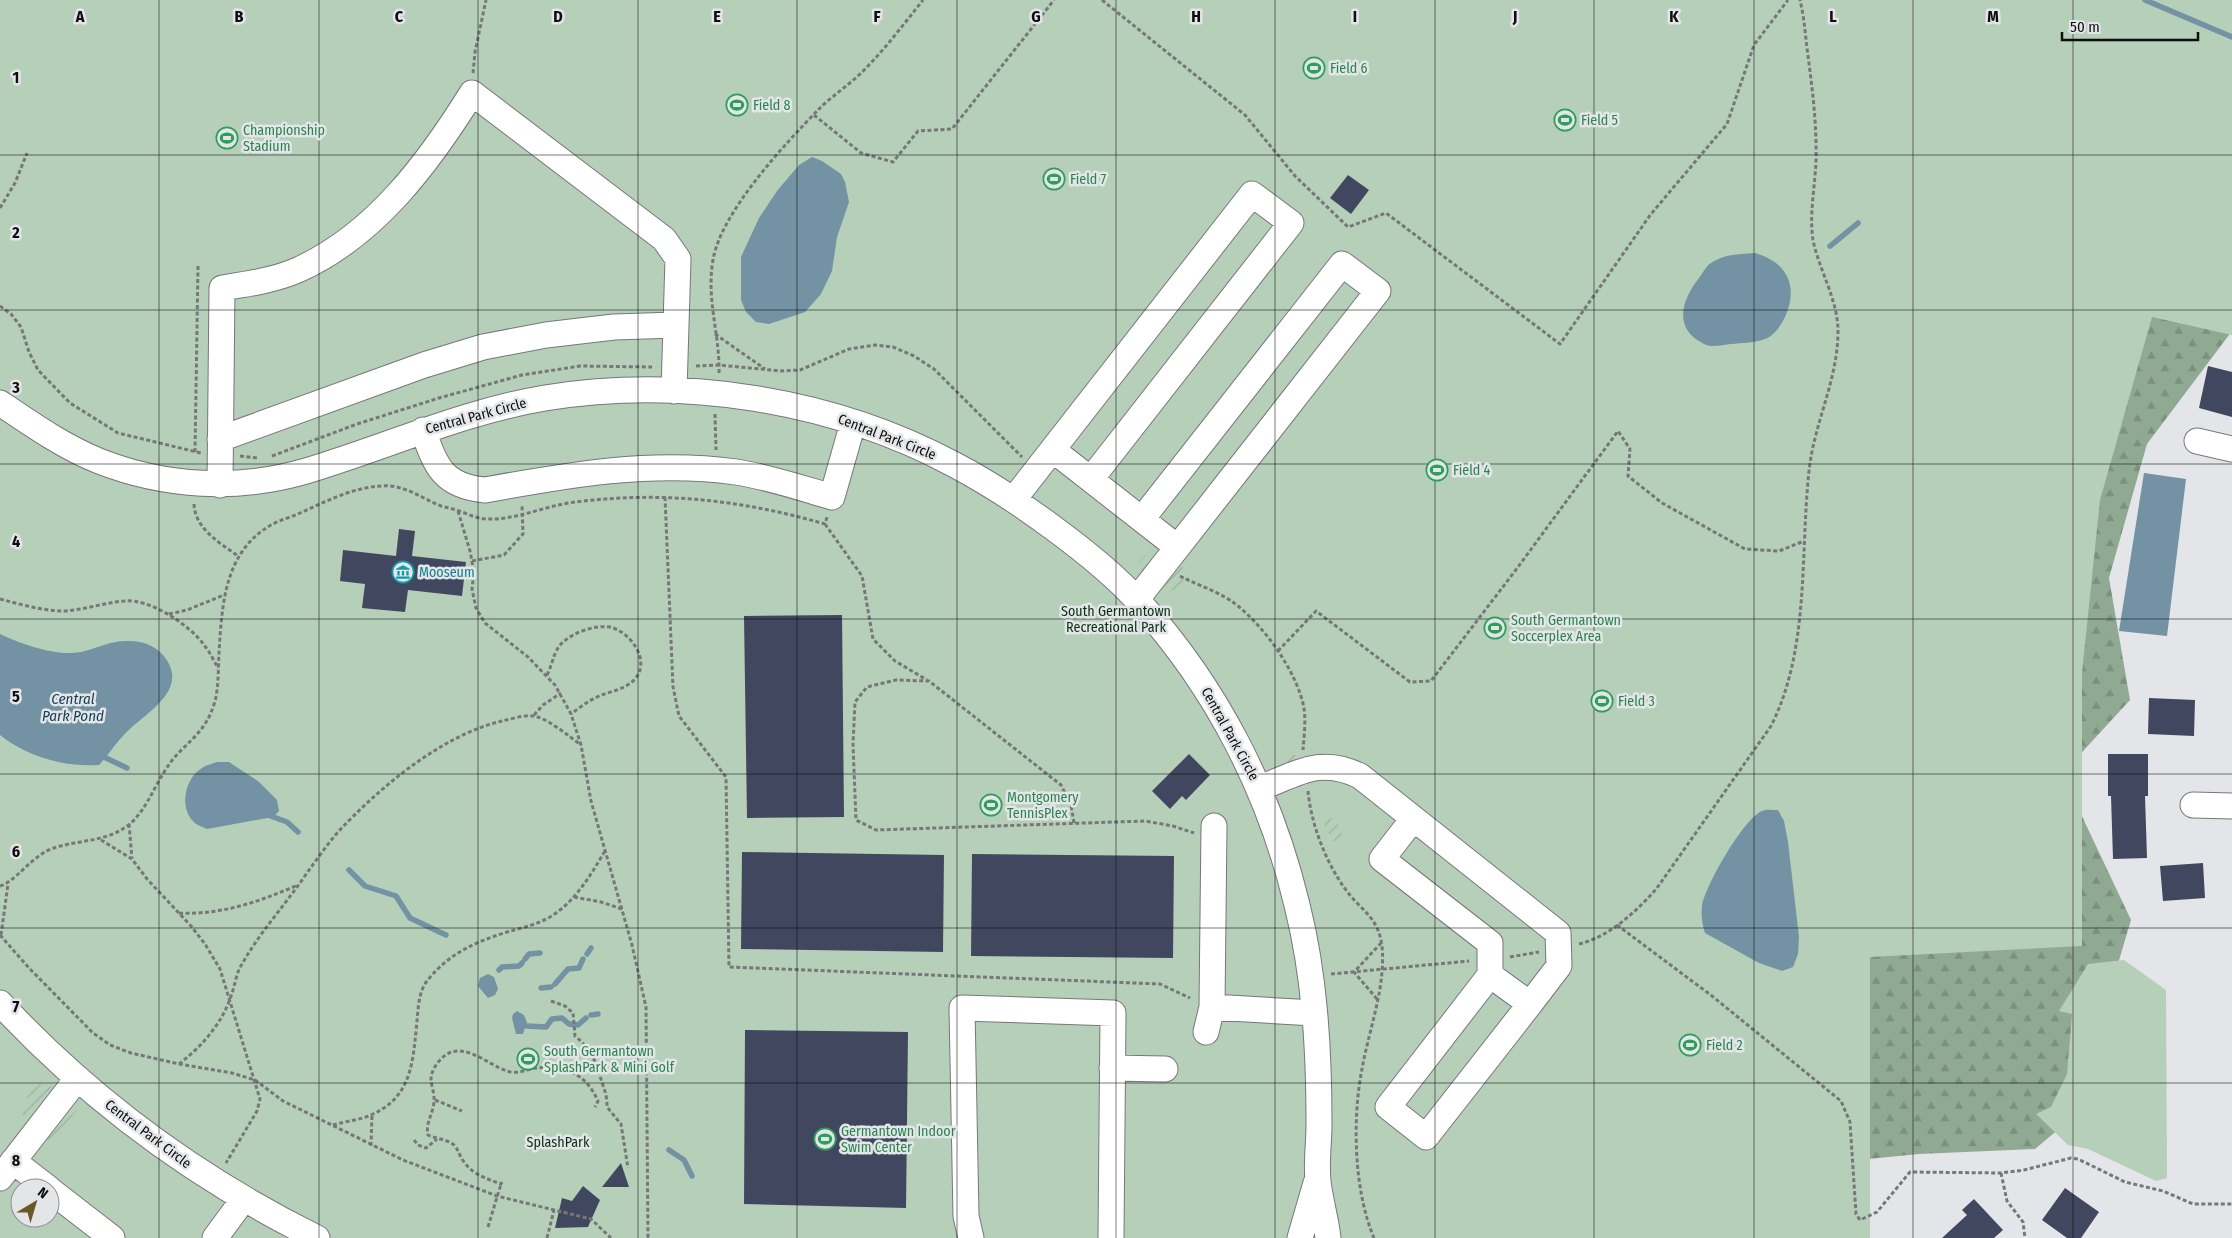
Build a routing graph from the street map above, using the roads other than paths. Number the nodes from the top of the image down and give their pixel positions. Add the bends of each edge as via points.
1 (676, 325) junction
2 (674, 391) junction
3 (0, 403) edge
4 (853, 422) junction
5 (423, 430) junction
6 (2197, 441) dead end
7 (220, 447) junction
8 (2232, 449) edge
9 (1052, 450) junction
10 (1091, 479) junction
11 (220, 485) junction
12 (1014, 499) junction
13 (1142, 520) junction
14 (1170, 557) junction
15 (1137, 599) junction
16 (1260, 788) junction
17 (2193, 805) dead end
18 (2232, 806) edge
19 (1413, 818) junction
20 (1214, 833) road end
21 (1490, 967) junction
22 (0, 1003) edge
23 (1530, 1004) junction
24 (1212, 1007) junction
25 (1314, 1013) junction
26 (1206, 1032) dead end
27 (1112, 1068) junction
28 (1165, 1069) dead end
29 (77, 1079) junction
30 (7, 1169) edge
31 (26, 1178) edge
32 (1317, 1178) junction
33 (60, 1198) edge
34 (243, 1200) junction
35 (112, 1238) edge
36 (216, 1238) edge
37 (317, 1238) edge
38 (971, 1238) edge
39 (1111, 1238) edge
40 (1300, 1238) edge
41 (1328, 1238) edge

1 - 2 street
1 - 7 street via 614,327 483,347 424,365
1 - 7 street via 678,259 664,239 472,93 416,173 383,210 344,243 298,269 222,288
2 - 4 street, Central Park Circle via 718,394 790,406
2 - 5 street, Central Park Circle via 615,391 546,398 484,411
3 - 11 street, Central Park Circle via 96,460 170,480
4 - 5 street via 832,497 735,472 667,468 616,469 485,490 469,488 444,475 434,462
4 - 12 street, Central Park Circle via 954,464
5 - 11 street, Central Park Circle via 305,472 261,482
6 - 8 street
7 - 11 street
9 - 10 street
9 - 10 street via 1252,194 1290,223
9 - 12 street
10 - 13 street
12 - 15 street, Central Park Circle via 1087,553
13 - 14 street
13 - 14 street via 1342,264 1378,291
14 - 15 street
15 - 16 street, Central Park Circle via 1180,651 1220,711
16 - 19 street via 1315,767 1344,768 1360,776
16 - 25 street, Central Park Circle via 1298,908
17 - 18 street
19 - 21 street via 1382,859 1490,943
19 - 23 street via 1558,933 1559,966
20 - 24 street
21 - 23 street
21 - 23 street via 1388,1107 1426,1137
22 - 29 street, Central Park Circle
24 - 25 street
24 - 26 street
25 - 32 street, Central Park Circle via 1319,1125
27 - 28 street
27 - 38 street via 1112,1013 962,1008 966,1216
27 - 39 street
29 - 30 street
29 - 34 street, Central Park Circle via 126,1120
30 - 31 street
32 - 40 street, Central Park Circle
32 - 41 street, Central Park Circle
33 - 35 street
34 - 36 street
34 - 37 street, Central Park Circle

